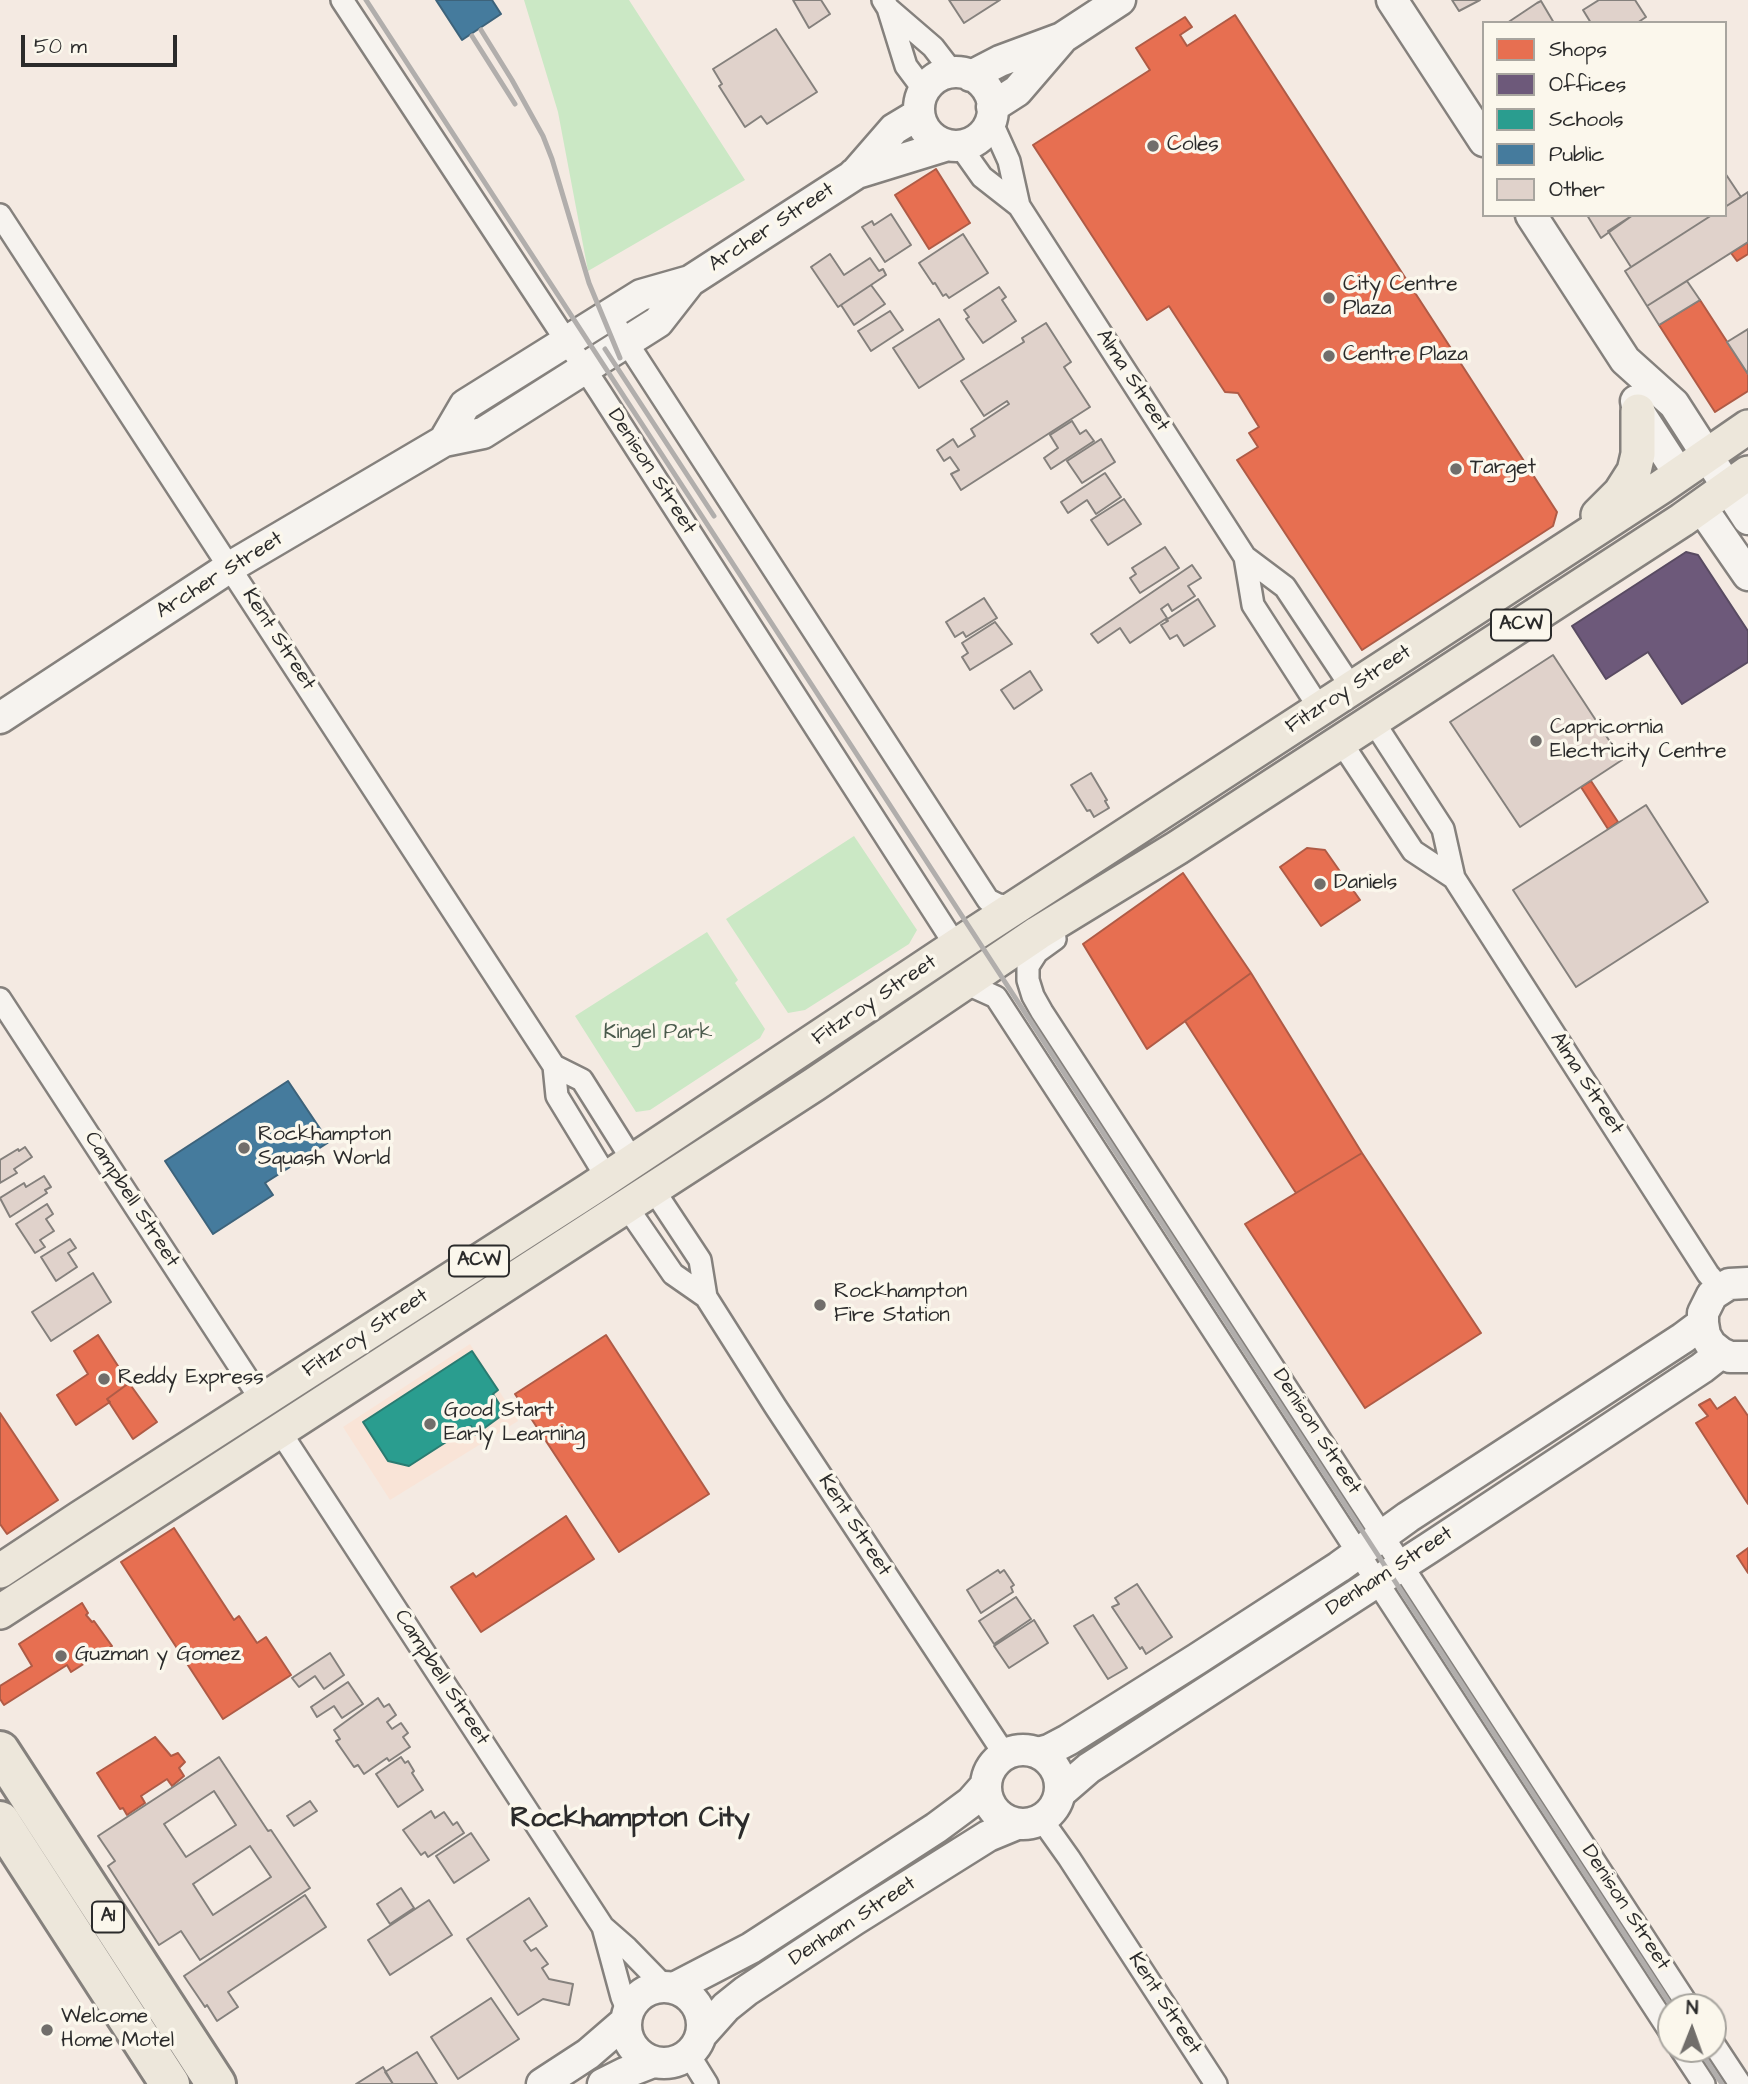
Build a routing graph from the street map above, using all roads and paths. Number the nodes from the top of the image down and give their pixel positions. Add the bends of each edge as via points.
1 (342, 0) edge
2 (1120, 0) edge
3 (1392, 0) edge
4 (886, 4) edge
5 (1062, 38) junction
6 (962, 74) junction
7 (922, 102) junction
8 (992, 114) junction
9 (1482, 138) edge
10 (954, 146) junction
11 (853, 175) junction
12 (1019, 206) junction
13 (0, 215) edge
14 (1532, 217) edge
15 (690, 281) junction
16 (610, 314) junction
17 (566, 342) junction
18 (627, 342) junction
19 (1625, 360) junction
20 (585, 369) junction
21 (1638, 411) junction
22 (1748, 427) edge
23 (444, 441) junction
24 (1707, 455) junction
25 (1679, 474) junction
26 (1738, 480) edge
27 (1701, 507) junction
28 (1748, 519) edge
29 (1559, 553) junction
30 (1246, 558) junction
31 (230, 567) junction
32 (1748, 575) edge
33 (1352, 688) junction
34 (1320, 709) junction
35 (0, 718) edge
36 (1373, 721) junction
37 (1341, 742) junction
38 (1128, 877) junction
39 (1454, 878) junction
40 (1016, 907) junction
41 (956, 946) junction
42 (965, 983) junction
43 (0, 999) edge
44 (554, 1066) junction
45 (620, 1169) junction
46 (640, 1198) junction
47 (1734, 1285) edge
48 (706, 1297) junction
49 (1703, 1323) junction
50 (1734, 1355) edge
51 (262, 1401) junction
52 (279, 1430) junction
53 (1382, 1535) junction
54 (1359, 1553) junction
55 (1402, 1565) junction
56 (0, 1571) edge
57 (1377, 1581) junction
58 (0, 1612) edge
59 (0, 1751) edge
60 (1038, 1753) junction
61 (1005, 1755) junction
62 (986, 1785) junction
63 (1060, 1793) junction
64 (0, 1821) edge
65 (1029, 1822) junction
66 (603, 1927) junction
67 (670, 1988) junction
68 (1680, 1993) edge
69 (1657, 2011) edge
70 (626, 2017) junction
71 (695, 2045) junction
72 (653, 2063) junction
73 (1690, 2063) edge
74 (1726, 2063) edge
75 (170, 2084) edge
76 (216, 2084) edge
77 (542, 2084) edge
78 (603, 2084) edge
79 (707, 2084) edge
80 (1216, 2084) edge
81 (1704, 2084) edge
82 (1740, 2084) edge

1 - 17 street, Denison Street
2 - 5 street
3 - 9 street
4 - 6 street
4 - 7 street
5 - 6 street
5 - 8 street
6 - 7 street via 932,81
6 - 8 street via 986,88
7 - 10 street via 925,131
7 - 11 street, Archer Street
8 - 10 street via 979,138
8 - 12 street, Alma Street
10 - 11 street, Archer Street
10 - 12 street, Alma Street via 982,177
11 - 15 street, Archer Street
12 - 30 street, Alma Street
13 - 31 street, Kent Street
14 - 19 street
15 - 16 street, Archer Street via 640,295
15 - 18 street, Archer Street via 658,322
16 - 17 street, Archer Street
16 - 18 street
17 - 20 street, Denison Street
17 - 23 street, Archer Street via 466,405
18 - 20 street, Archer Street
18 - 40 street via 988,900
19 - 21 street
19 - 24 street via 1674,404
20 - 23 street, Archer Street via 483,433
20 - 41 street, Denison Street
21 - 25 street
21 - 29 main road via 1638,454 1629,479
22 - 24 main road, Fitzroy Street
23 - 31 street, Archer Street
24 - 25 main road, Fitzroy Street
24 - 26 street
25 - 27 main road
25 - 29 main road, Fitzroy Street / ACW
26 - 27 main road, Fitzroy Street
26 - 28 street
27 - 32 street
27 - 36 main road, Fitzroy Street / ACW
29 - 33 main road, Fitzroy Street / ACW
30 - 33 street, Alma Street via 1285,587
30 - 34 street, Alma Street via 1253,605
31 - 35 street, Archer Street
31 - 44 street, Kent Street
33 - 34 main road, Fitzroy Street / ACW
33 - 36 main road, Alma Street
34 - 37 main road, Alma Street
34 - 40 main road, Fitzroy Street / ACW
36 - 37 main road, Fitzroy Street / ACW
36 - 39 street, Alma Street via 1443,830
37 - 38 main road, Fitzroy Street / ACW
37 - 39 street, Alma Street via 1413,851
38 - 42 main road, Fitzroy Street / ACW
38 - 53 street, Denison Street via 1037,952 1027,973 1033,996
39 - 47 street, Alma Street via 1701,1263
40 - 41 main road, Fitzroy Street / ACW
41 - 45 main road, Fitzroy Street / ACW
42 - 46 main road, Fitzroy Street / ACW
42 - 54 street, Denison Street via 996,998
43 - 51 street, Campbell Street
44 - 45 street, Kent Street via 557,1096
44 - 45 street, Kent Street via 582,1080
45 - 46 main road, Kent Street
45 - 51 main road, Fitzroy Street / ACW
46 - 48 street, Kent Street via 673,1274
46 - 48 street, Kent Street via 700,1260
46 - 52 main road, Fitzroy Street / ACW
47 - 49 street via 1712,1295
48 - 61 street, Kent Street
49 - 50 street via 1711,1345
49 - 53 street, Denham Street
50 - 55 street, Denham Street via 1702,1368
51 - 52 main road
51 - 56 main road, Fitzroy Street / ACW
52 - 58 main road, Fitzroy Street / ACW
52 - 66 street, Campbell Street
53 - 54 street, Denham Street
53 - 55 street, Denison Street
54 - 57 street, Denison Street
54 - 60 street, Denham Street via 1068,1740
55 - 57 street, Denham Street
55 - 68 street, Denison Street
57 - 63 street, Denham Street via 1101,1760
57 - 69 street, Denison Street
59 - 76 highway, A1
60 - 61 street via 1027,1750
60 - 63 street via 1056,1769
61 - 62 street via 995,1763
62 - 65 street via 991,1806 1007,1820
62 - 67 street, Denham Street via 936,1828 751,1948
63 - 65 street via 1054,1809
64 - 75 highway, A1
65 - 71 street, Denham Street via 988,1836 757,1984 726,2007
65 - 80 street, Kent Street via 1069,1858
66 - 67 street, Campbell Street
66 - 70 street, Campbell Street
67 - 70 street via 643,1993
67 - 71 street via 685,1993 700,2012 702,2023
70 - 72 street via 631,2047
70 - 77 street via 588,2054
71 - 72 street via 678,2062
71 - 79 street
72 - 78 street
73 - 81 street
74 - 82 street

